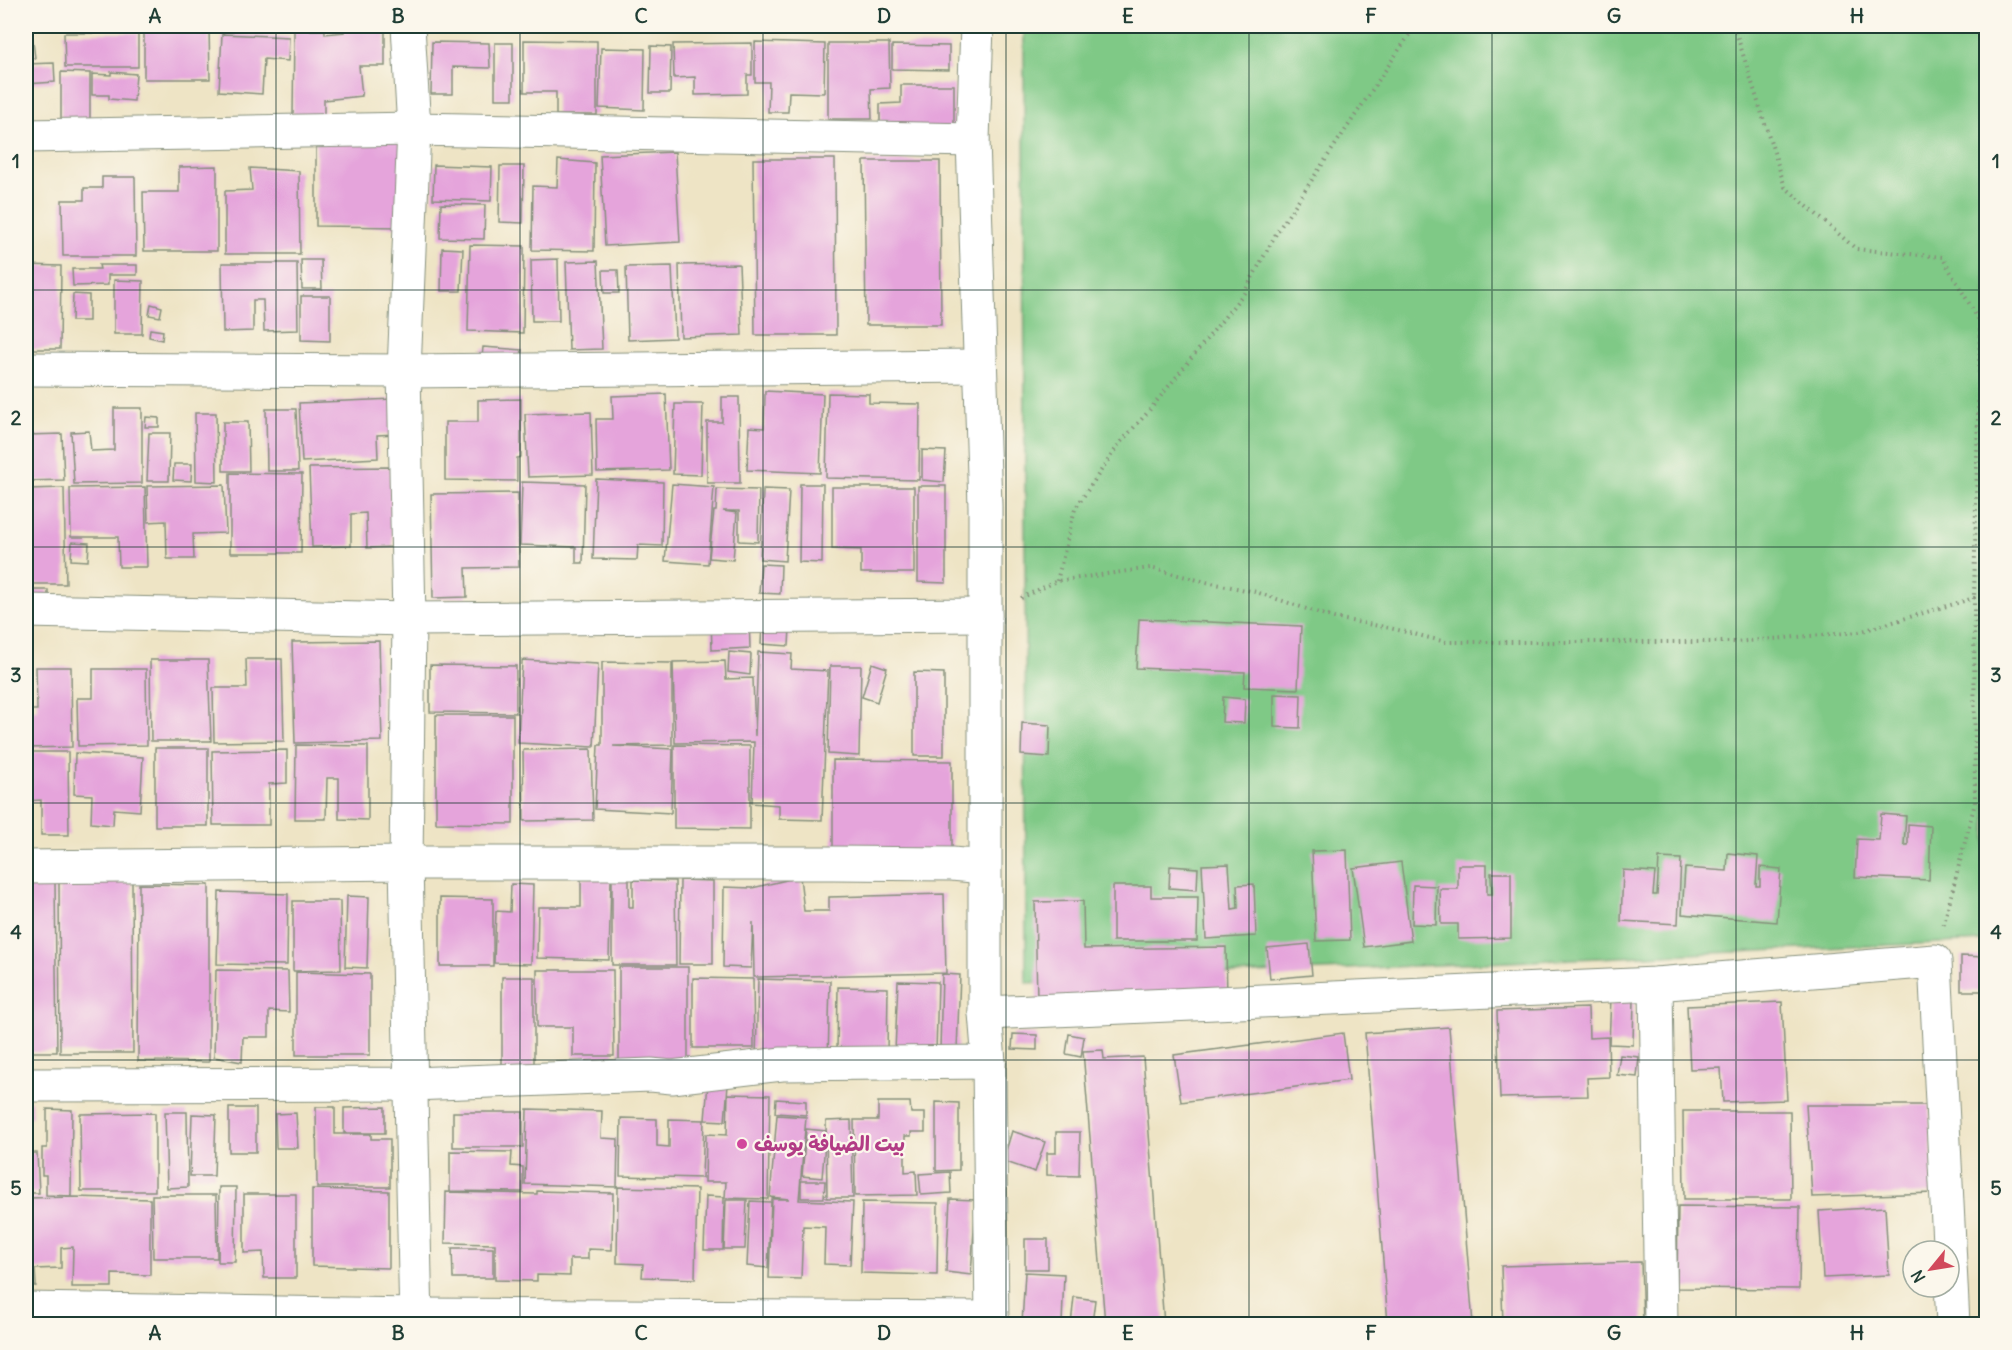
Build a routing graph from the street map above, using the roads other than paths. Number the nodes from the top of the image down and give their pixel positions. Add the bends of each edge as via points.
1 (408, 26) edge
2 (977, 26) edge
3 (414, 129) junction
4 (26, 136) edge
5 (973, 140) junction
6 (979, 366) junction
7 (26, 369) edge
8 (404, 371) junction
9 (26, 610) edge
10 (985, 615) junction
11 (409, 619) junction
12 (406, 863) junction
13 (26, 867) edge
14 (984, 867) junction
15 (1656, 984) junction
16 (985, 1013) junction
17 (989, 1062) junction
18 (412, 1084) junction
19 (26, 1085) edge
20 (26, 1309) edge
21 (416, 1320) edge
22 (992, 1321) edge
23 (1661, 1324) edge
24 (1953, 1324) edge

1 - 3 street
2 - 5 street
3 - 4 street
3 - 5 street
3 - 8 street
5 - 6 street
6 - 8 street
6 - 10 street
7 - 8 street
8 - 11 street
9 - 11 street
10 - 11 street
10 - 14 street
11 - 12 street
12 - 13 street
12 - 14 street
12 - 18 street
14 - 16 street
15 - 16 street
15 - 23 street
15 - 24 street via 1935,961
16 - 17 street
17 - 18 street via 782,1064 672,1077
17 - 22 street
18 - 19 street
18 - 21 street
20 - 21 street
21 - 22 street

